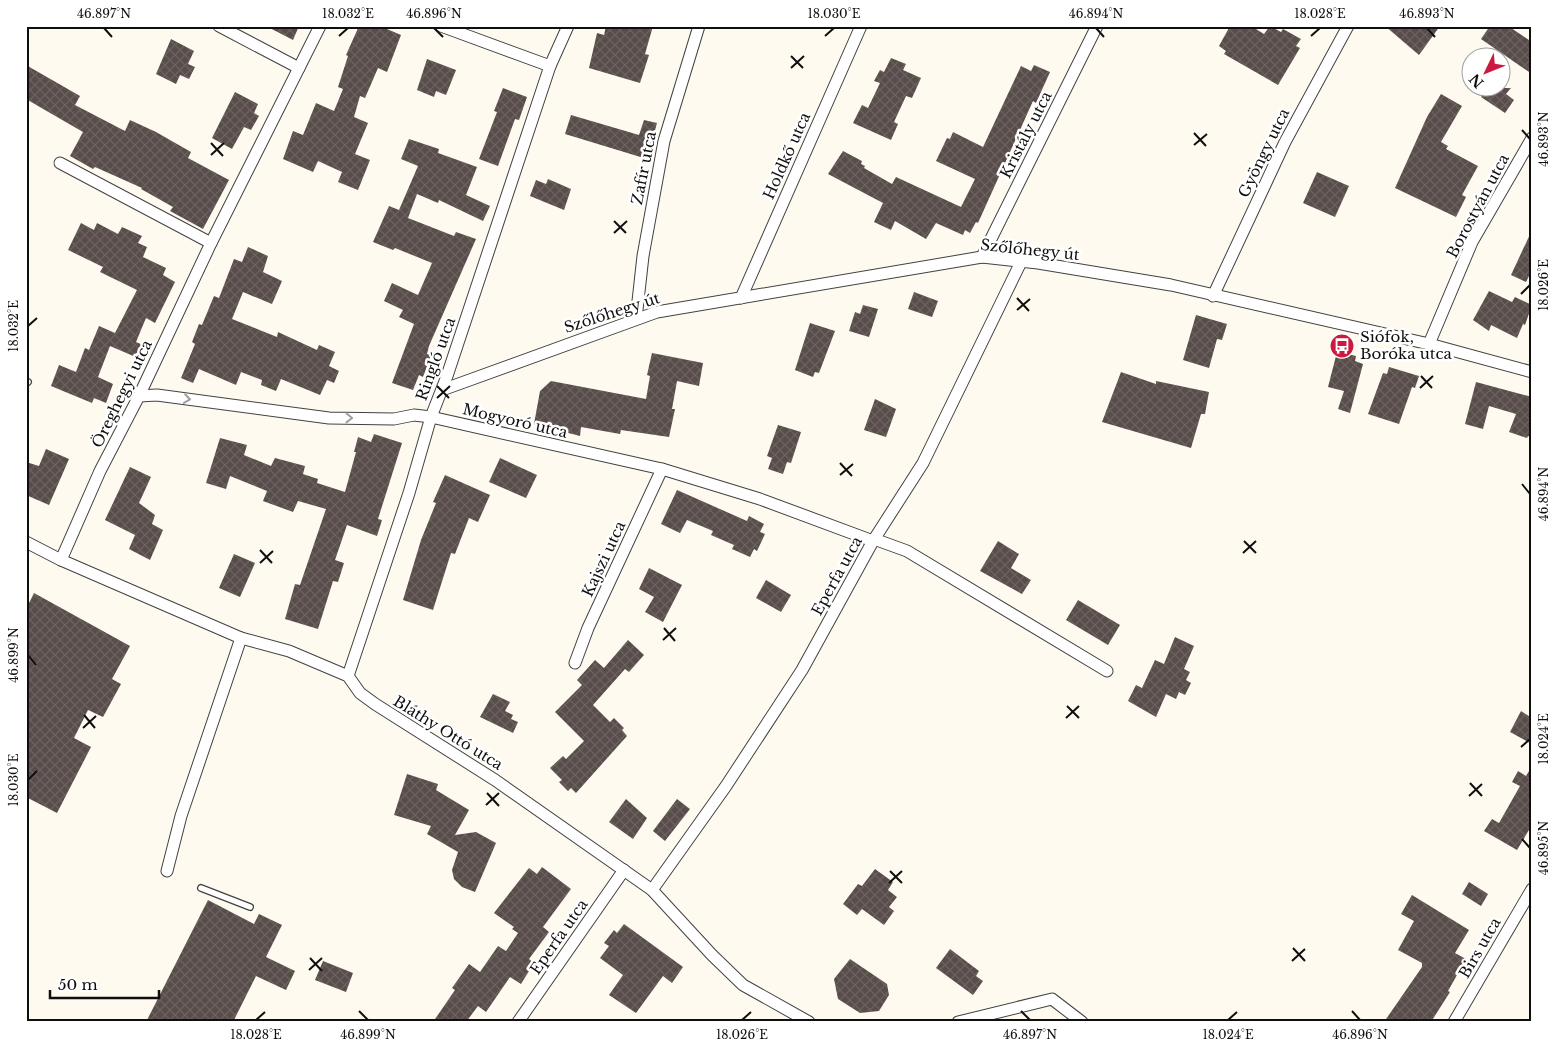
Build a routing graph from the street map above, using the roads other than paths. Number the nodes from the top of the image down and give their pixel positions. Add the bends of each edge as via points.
1 (218, 26) edge
2 (320, 26) edge
3 (441, 26) edge
4 (568, 26) edge
5 (700, 26) edge
6 (861, 26) edge
7 (1097, 26) edge
8 (1348, 26) edge
9 (550, 66) junction
10 (299, 68) junction
11 (1532, 138) edge
12 (60, 163) dead end
13 (211, 243) junction
14 (982, 257) junction
15 (1021, 262) junction
16 (1213, 296) junction
17 (741, 298) junction
18 (636, 319) junction
19 (1429, 344) junction
20 (1532, 372) edge
21 (442, 390) junction
22 (139, 396) junction
23 (431, 417) junction
24 (662, 469) junction
25 (874, 540) junction
26 (26, 542) edge
27 (61, 560) junction
28 (241, 638) junction
29 (575, 663) dead end
30 (1107, 671) dead end
31 (348, 676) junction
32 (624, 870) junction
33 (167, 871) dead end
34 (200, 888) dead end
35 (1532, 888) edge
36 (652, 890) junction
37 (250, 907) dead end
38 (518, 1022) edge
39 (808, 1022) edge
40 (958, 1022) edge
41 (1082, 1022) edge
42 (1454, 1022) edge

1 - 10 street
2 - 10 street, Öreghegyi utca
3 - 9 street
4 - 9 street, Ringló utca
5 - 18 street, Zafír utca via 664,141 643,256
6 - 17 street, Holdkő utca
7 - 14 street, Kristály utca
8 - 16 street, Gyöngy utca via 1285,142
9 - 21 street, Ringló utca
10 - 13 street, Öreghegyi utca
11 - 19 street, Borostyán utca via 1472,242
12 - 13 street
13 - 22 street, Öreghegyi utca
14 - 15 street, Szőlőhegy út
14 - 17 street, Szőlőhegy út
15 - 16 street, Szőlőhegy út via 1171,285
15 - 25 street, Eperfa utca via 923,463
16 - 19 street, Szőlőhegy út
17 - 18 street, Szőlőhegy út via 657,312
18 - 21 street, Szőlőhegy út
19 - 20 street, Szőlőhegy út
21 - 23 street, Ringló utca
22 -> 23 street, Mogyoró utca via 158,395 329,418
22 - 27 street, Öreghegyi utca via 100,471
23 - 24 street, Mogyoró utca
23 - 31 street, Ringló utca
24 - 25 street, Mogyoró utca via 760,499
24 - 29 street, Kajszi utca
25 - 30 street, Mogyoró utca via 907,551
25 - 36 street, Eperfa utca via 802,670 726,786
26 - 27 street, Bláthy Ottó utca
27 - 28 street, Bláthy Ottó utca
28 - 31 street, Bláthy Ottó utca via 289,651
28 - 33 street via 181,816
31 - 32 street, Bláthy Ottó utca via 360,693 375,704 495,780
32 - 36 street, Bláthy Ottó utca
32 - 38 street, Eperfa utca
34 - 37 lane
35 - 42 street, Birs utca
36 - 39 street, Bláthy Ottó utca via 743,985
40 - 41 street via 1052,999

